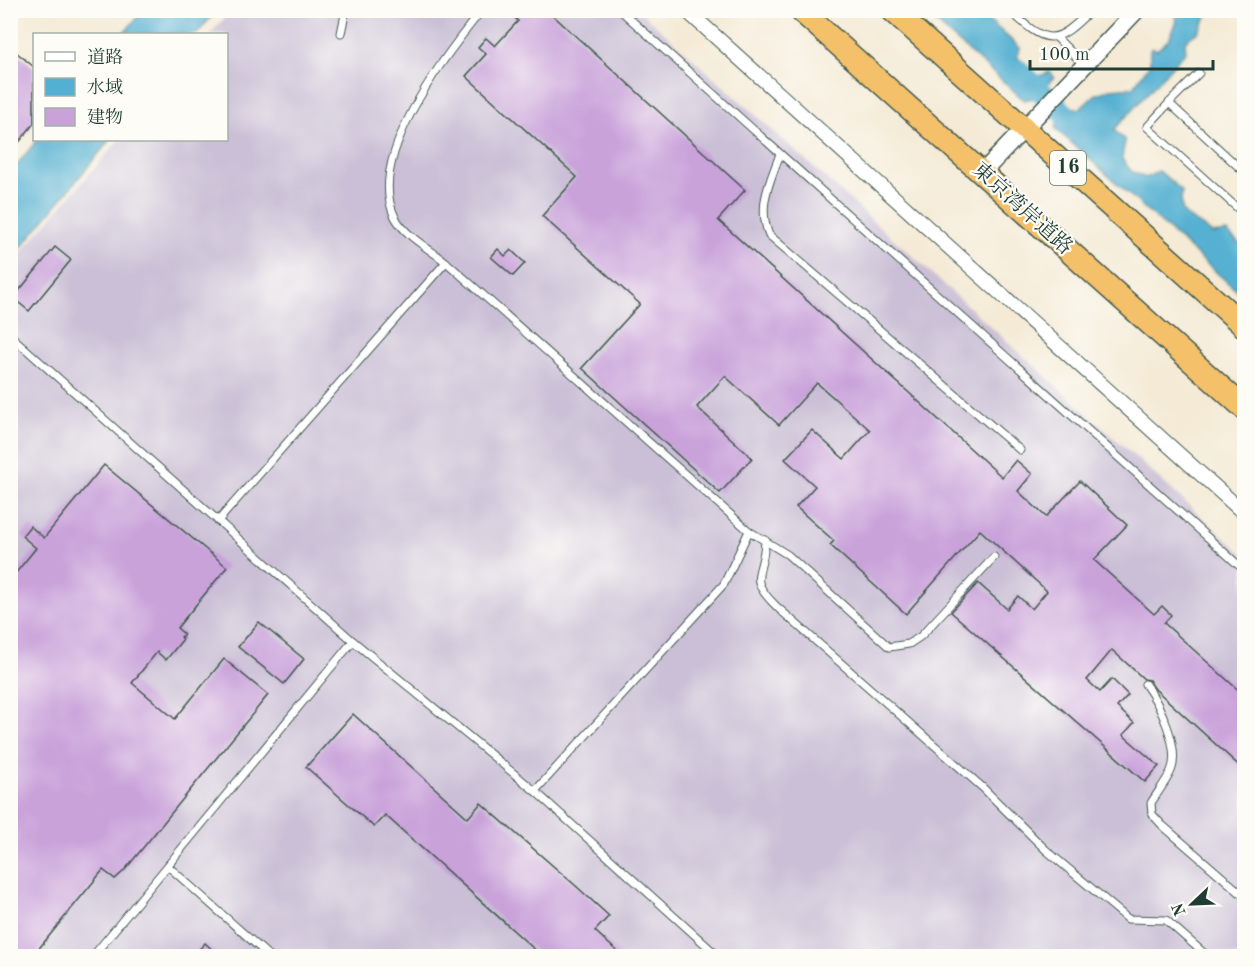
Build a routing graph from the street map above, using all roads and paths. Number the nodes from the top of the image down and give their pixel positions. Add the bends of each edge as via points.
1 (346, 10) edge
2 (482, 10) edge
3 (620, 10) edge
4 (686, 10) edge
5 (800, 10) edge
6 (892, 10) edge
7 (1009, 10) edge
8 (1091, 10) edge
9 (1137, 10) edge
10 (341, 33) dead end
11 (1057, 38) junction
12 (1084, 66) junction
13 (1198, 73) dead end
14 (1169, 103) junction
15 (1029, 125) junction
16 (780, 154) junction
17 (1245, 172) edge
18 (982, 173) junction
19 (1245, 214) edge
20 (446, 262) junction
21 (1245, 326) edge
22 (10, 335) edge
23 (1245, 408) edge
24 (1020, 450) dead end
25 (1245, 513) edge
26 (218, 521) junction
27 (749, 531) junction
28 (765, 540) junction
29 (994, 557) dead end
30 (1245, 570) edge
31 (353, 641) junction
32 (1145, 684) dead end
33 (535, 791) junction
34 (169, 867) junction
35 (1245, 896) edge
36 (93, 957) edge
37 (269, 957) edge
38 (718, 957) edge
39 (1207, 957) edge

1 - 10 lane
2 - 20 lane via 435,73 403,126 390,177 394,215 402,228
3 - 16 lane
4 - 25 street
5 - 18 highway, 東京湾岸道路
6 - 15 highway, 16
7 - 11 lane via 1032,31
8 - 11 lane via 1068,33
9 - 12 street
11 - 12 lane
12 - 15 street
13 - 14 lane
14 - 17 lane
14 - 19 lane via 1147,128
15 - 18 street
15 - 21 highway, 16
16 - 24 lane via 763,200 769,235
16 - 30 lane
18 - 23 highway, 東京湾岸道路
20 - 26 lane
20 - 27 lane
22 - 26 lane
26 - 31 lane
27 - 28 lane
27 - 33 lane via 724,584
28 - 29 lane via 788,555 889,647 909,644 921,636
28 - 39 lane via 757,581 760,591 777,608 1128,919 1166,920
31 - 33 lane
31 - 34 lane
32 - 35 lane via 1159,703 1174,759 1171,772 1151,803 1152,814
33 - 38 lane
34 - 36 lane
34 - 37 lane

